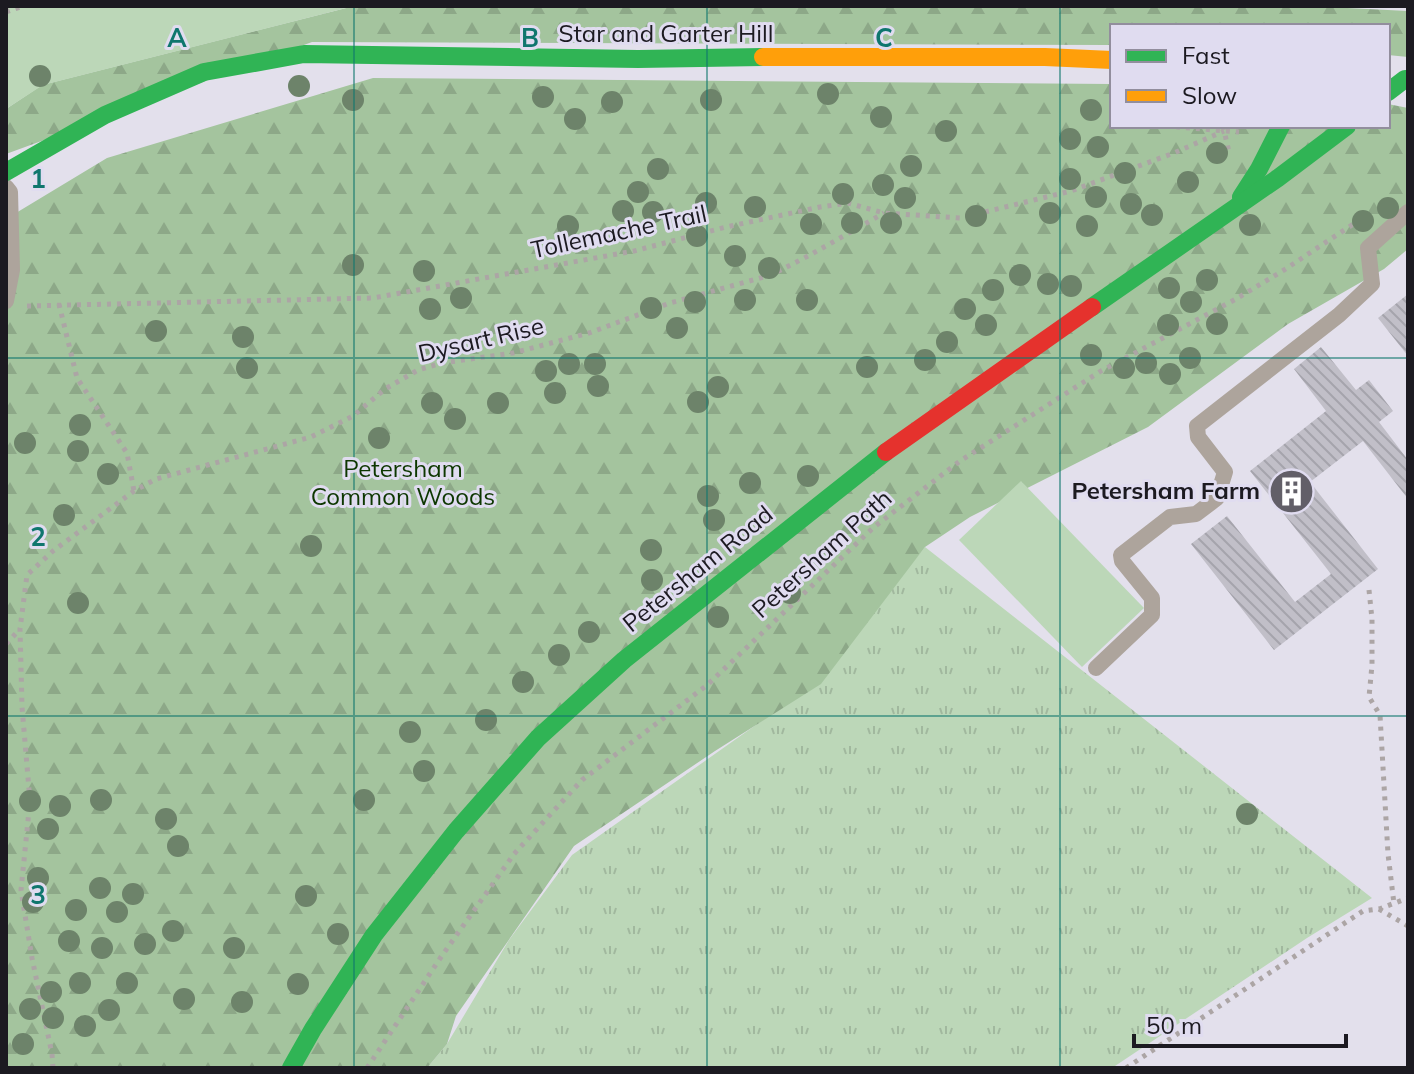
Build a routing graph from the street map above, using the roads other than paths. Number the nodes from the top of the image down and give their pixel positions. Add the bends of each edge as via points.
1 (1110, 60) edge
2 (1280, 128) edge
3 (1344, 128) edge
4 (6, 172) edge
5 (6, 187) edge
6 (1234, 209) junction
7 (1408, 212) edge
8 (11, 304) edge
9 (1096, 668) dead end
10 (291, 1068) edge

1 - 4 main road, Star and Garter Hill via 304,54 204,72 105,115
2 - 6 main road, Petersham Road
3 - 6 main road, Petersham Road
5 - 8 lane
6 - 10 main road, Petersham Road via 870,463 624,660 538,738 374,935
7 - 9 lane via 1368,248 1372,284 1197,426 1198,437 1225,472 1217,498 1196,514 1170,517 1121,555 1152,598 1152,615

